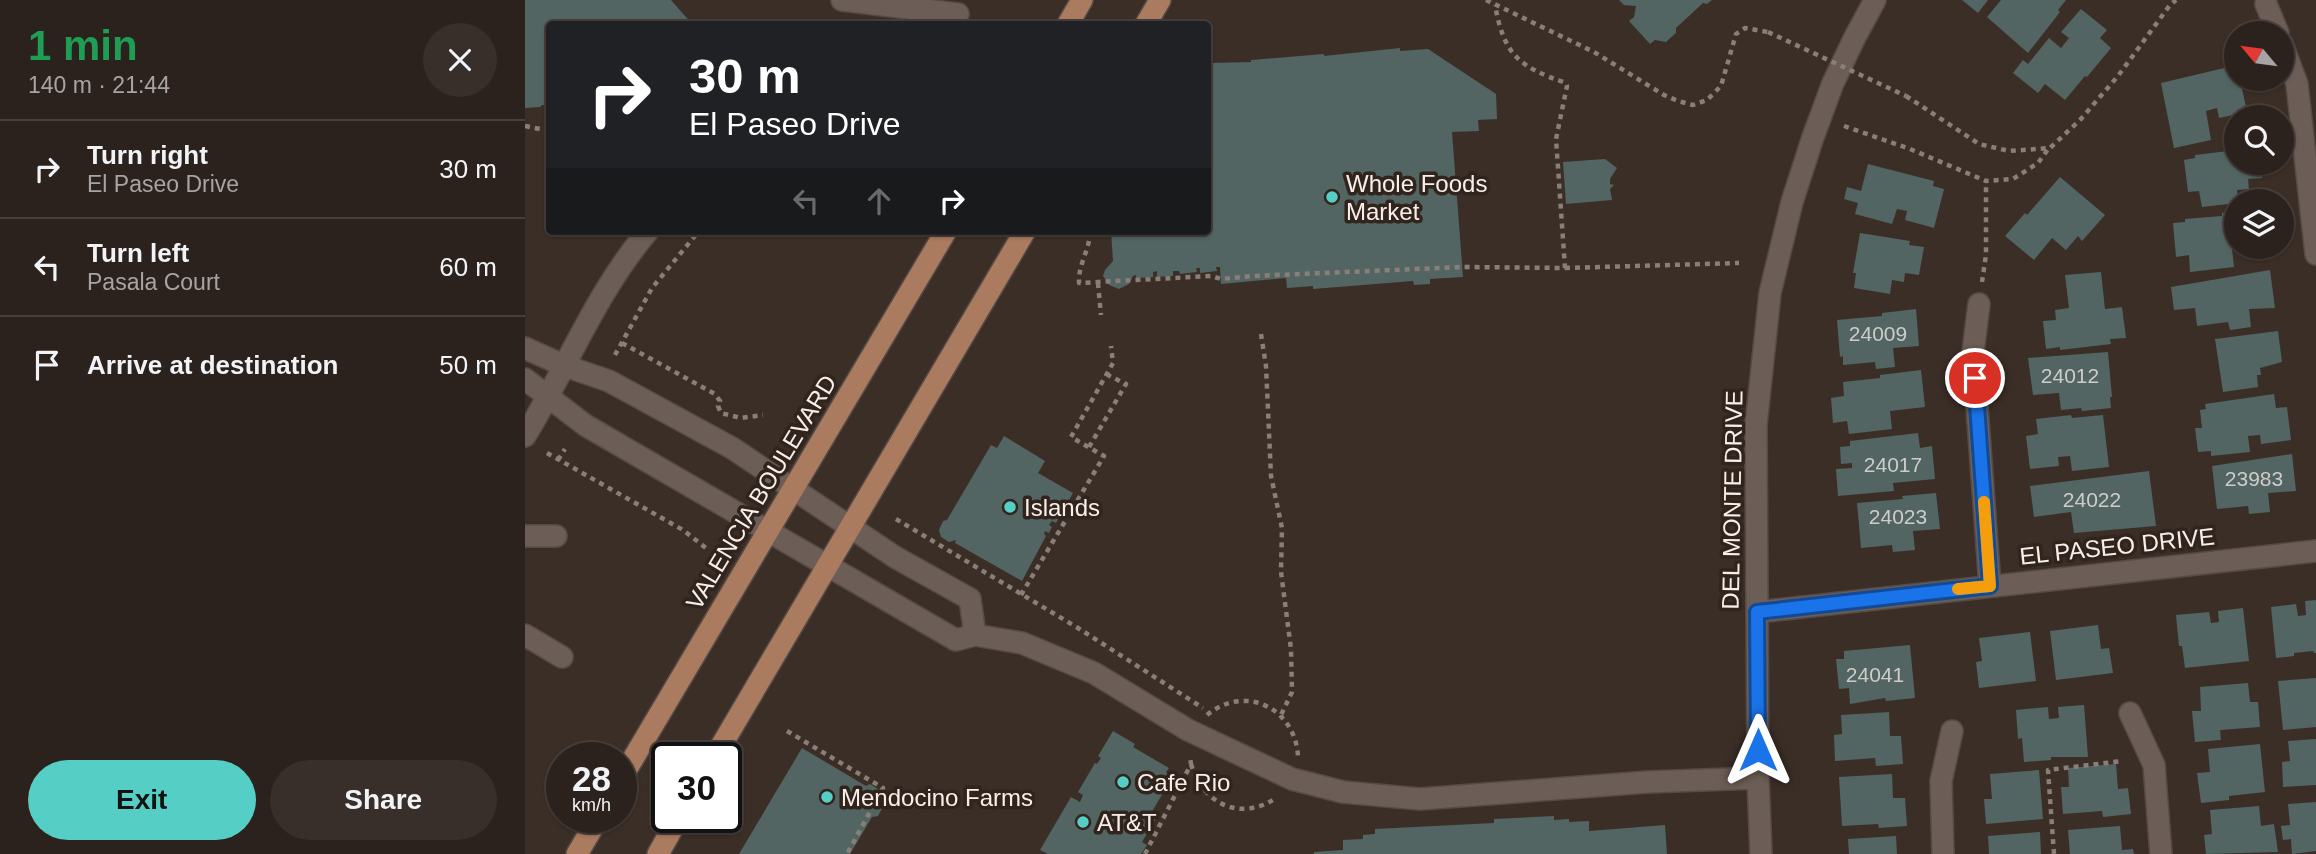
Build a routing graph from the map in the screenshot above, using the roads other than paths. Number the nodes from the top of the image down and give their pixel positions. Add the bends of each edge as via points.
1 (842, 0) edge
2 (1082, 0) edge
3 (1160, 0) edge
4 (1875, 0) edge
5 (2266, 4) dead end
6 (958, 13) edge
7 (1070, 21) edge
8 (1148, 21) edge
9 (2273, 21) edge
10 (2294, 76) edge
11 (645, 235) edge
12 (944, 235) edge
13 (1023, 235) edge
14 (2316, 254) edge
15 (1979, 304) road end
16 (525, 348) edge
17 (565, 366) junction
18 (525, 379) edge
19 (549, 396) junction
20 (525, 436) edge
21 (793, 489) junction
22 (850, 528) junction
23 (768, 531) junction
24 (525, 536) edge
25 (556, 536) dead end
26 (2316, 551) edge
27 (828, 565) junction
28 (1990, 586) junction
29 (1757, 612) junction
30 (525, 635) edge
31 (975, 635) junction
32 (562, 657) dead end
33 (2130, 713) dead end
34 (1952, 732) dead end
35 (723, 742) edge
36 (637, 752) edge
37 (1758, 778) junction
38 (589, 833) edge
39 (669, 833) edge
40 (577, 854) edge
41 (657, 854) edge
42 (1761, 854) edge
43 (1943, 854) edge
44 (2161, 854) edge

1 - 6 street
2 - 7 main road
3 - 8 main road
4 - 29 street, DEL MONTE DRIVE via 1813,137 1770,293 1756,425
5 - 9 street
10 - 14 street
11 - 17 street via 608,285
12 - 21 main road, VALENCIA BOULEVARD
13 - 22 main road
15 - 28 street via 1973,352
16 - 17 street
17 - 19 street
17 - 21 street via 631,393 732,448
18 - 19 street
19 - 20 street
19 - 23 street via 585,425
21 - 22 street
21 - 23 main road, VALENCIA BOULEVARD
22 - 27 main road
22 - 31 street via 970,598
23 - 27 street
23 - 36 main road, VALENCIA BOULEVARD
24 - 25 street
26 - 28 street, EL PASEO DRIVE
27 - 31 street via 956,640
27 - 35 main road
28 - 29 street, EL PASEO DRIVE
29 - 37 street, DEL MONTE DRIVE
30 - 32 street
31 - 37 street via 1022,643 1094,673 1188,730 1292,779 1343,792 1420,799
33 - 44 street via 2154,765
34 - 43 street via 1941,781
37 - 42 street, DEL MONTE DRIVE
38 - 40 main road
39 - 41 main road

